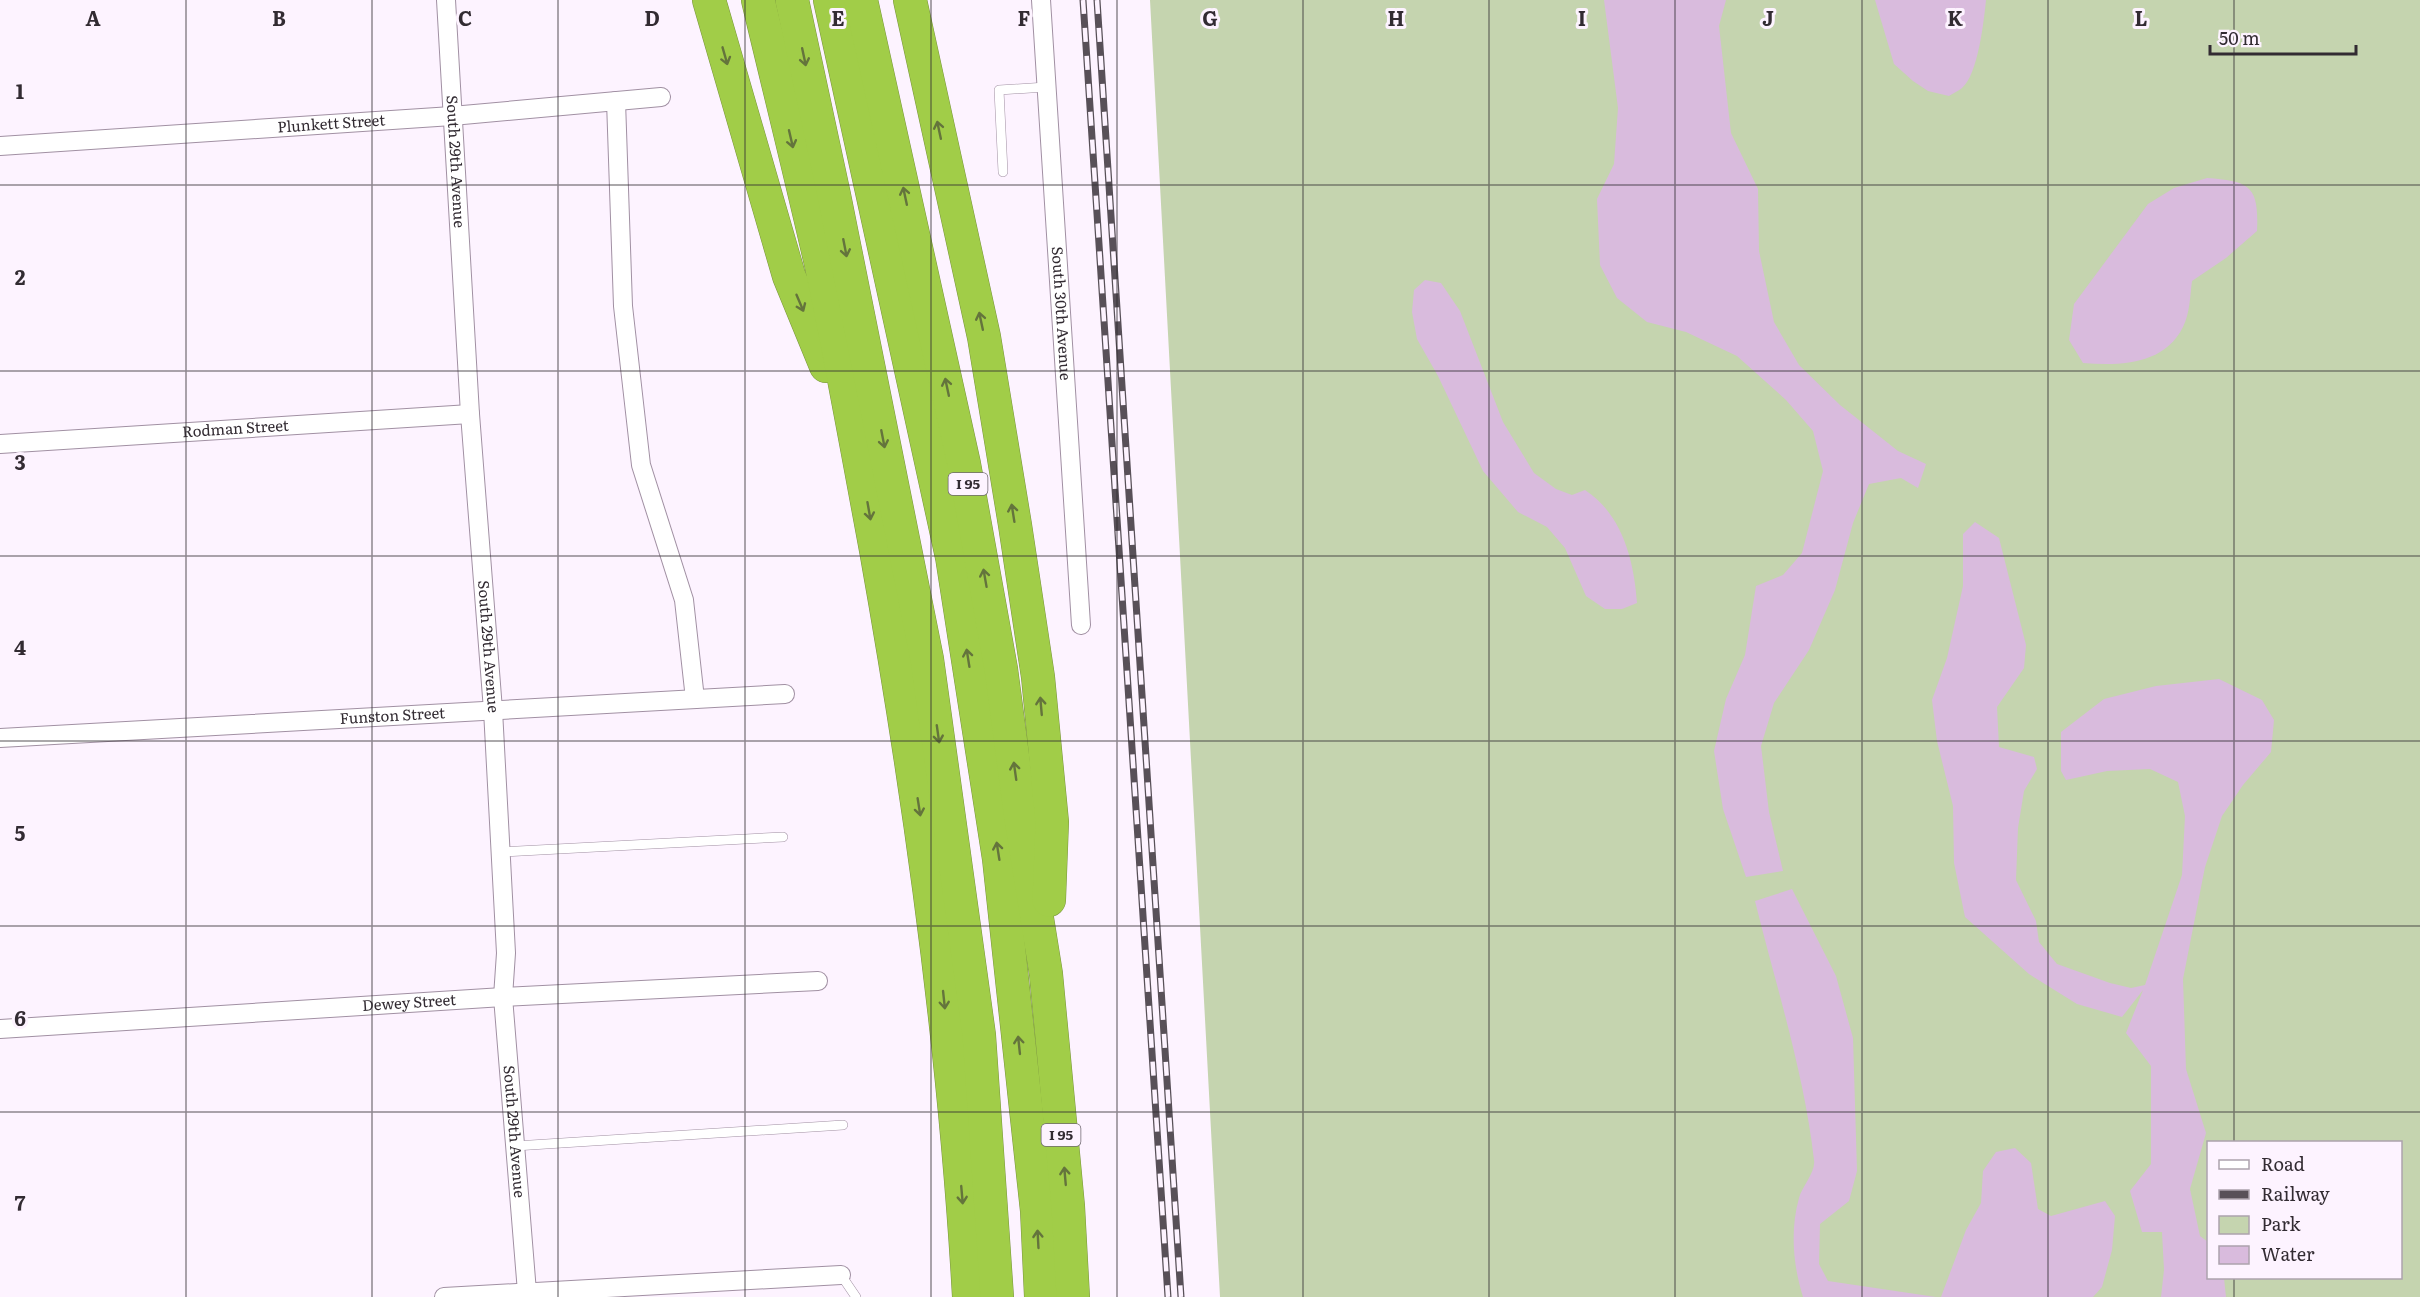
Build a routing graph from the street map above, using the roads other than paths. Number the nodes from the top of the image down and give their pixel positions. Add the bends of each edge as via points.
1 (446, 0) edge
2 (709, 0) edge
3 (758, 0) edge
4 (792, 0) edge
5 (830, 0) edge
6 (861, 0) edge
7 (910, 0) edge
8 (1041, 0) edge
9 (1046, 87) junction
10 (661, 97) dead end
11 (616, 101) junction
12 (452, 116) junction
13 (0, 146) edge
14 (1003, 172) dead end
15 (470, 414) junction
16 (854, 433) junction
17 (0, 444) edge
18 (1081, 625) dead end
19 (784, 694) dead end
20 (695, 699) junction
21 (493, 710) junction
22 (0, 738) edge
23 (783, 837) dead end
24 (501, 852) junction
25 (1046, 974) junction
26 (818, 981) dead end
27 (503, 997) junction
28 (0, 1029) edge
29 (843, 1125) dead end
30 (515, 1146) junction
31 (841, 1275) joint
32 (527, 1292) junction
33 (580, 1293) edge
34 (444, 1297) edge
35 (856, 1297) edge
36 (969, 1297) edge
37 (998, 1297) edge
38 (1041, 1297) edge
39 (1073, 1297) edge

1 - 12 street, South 29th Avenue
2 -> 16 highway via 789,276
3 -> 16 highway via 821,264
4 -> 37 highway via 927,659 979,1035
38 -> 5 highway via 1037,1211 999,859 952,557
25 -> 6 highway, I 95 via 1001,669 964,464
25 -> 7 highway via 1052,822 1038,677 984,337
8 - 9 street, South 30th Avenue
9 - 14 lane via 999,90
9 - 18 street, South 30th Avenue
10 - 11 street, Plunkett Street
11 - 12 street, Plunkett Street
11 - 20 street via 623,306 640,465 684,600
12 - 13 street, Plunkett Street
12 - 15 street, South 29th Avenue
15 - 17 street, Rodman Street
15 - 21 street, South 29th Avenue
16 -> 36 highway via 924,835 944,1002
19 - 20 street, Funston Street
20 - 21 street, Funston Street
21 - 22 street, Funston Street
21 - 24 street, South 29th Avenue
23 - 24 lane
24 - 27 street, South 29th Avenue via 506,953
39 -> 25 highway, I 95
26 - 27 street, Dewey Street
27 - 28 street, Dewey Street
27 - 30 street, South 29th Avenue
29 - 30 lane
30 - 32 street, South 29th Avenue
31 - 33 street
31 - 35 lane
32 - 33 street
32 - 34 street

